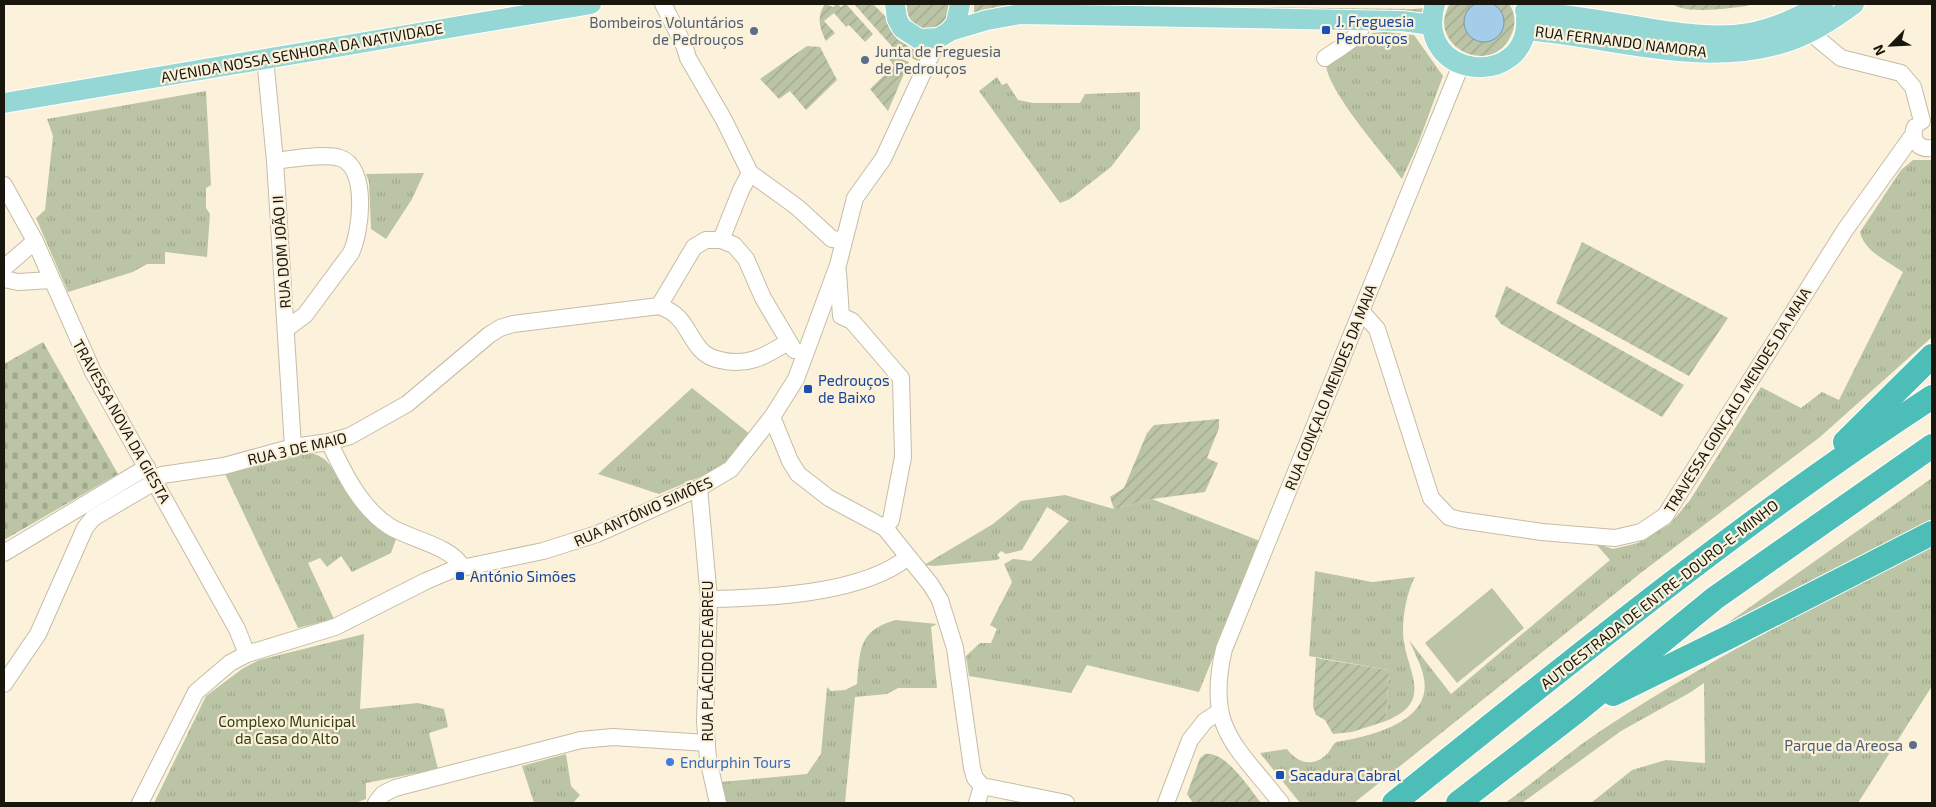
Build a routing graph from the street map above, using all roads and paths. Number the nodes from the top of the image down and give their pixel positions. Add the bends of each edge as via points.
1 (591, 4) edge
2 (663, 4) edge
3 (960, 4) edge
4 (1435, 4) edge
5 (1823, 4) edge
6 (1854, 4) edge
7 (893, 6) edge
8 (1525, 15) edge
9 (1364, 20) junction
10 (1432, 25) junction
11 (1813, 31) junction
12 (944, 35) junction
13 (265, 58) junction
14 (1325, 58) dead end
15 (1461, 65) junction
16 (7, 106) edge
17 (1927, 120) edge
18 (1913, 135) junction
19 (1932, 148) edge
20 (275, 161) junction
21 (750, 173) junction
22 (4, 185) edge
23 (721, 240) junction
24 (842, 240) junction
25 (35, 241) junction
26 (838, 265) junction
27 (4, 268) edge
28 (4, 279) edge
29 (52, 280) junction
30 (659, 306) junction
31 (1361, 311) junction
32 (286, 329) junction
33 (788, 342) junction
34 (1932, 356) edge
35 (803, 358) junction
36 (1932, 397) edge
37 (772, 417) junction
38 (329, 442) junction
39 (1932, 446) edge
40 (293, 447) junction
41 (152, 474) junction
42 (1804, 483) junction
43 (699, 488) junction
44 (885, 528) junction
45 (1932, 532) edge
46 (4, 553) edge
47 (908, 557) junction
48 (462, 567) junction
49 (709, 599) junction
50 (247, 654) junction
51 (4, 684) edge
52 (1577, 711) junction
53 (1219, 712) junction
54 (707, 743) junction
55 (982, 786) junction
56 (380, 799) edge
57 (1281, 802) edge
58 (140, 803) edge
59 (718, 803) edge
60 (976, 803) edge
61 (1066, 803) edge
62 (1166, 803) edge
63 (1394, 803) edge
64 (1458, 803) edge

1 - 13 main road, AVENIDA NOSSA SENHORA DA NATIVIDADE
2 - 21 street
3 - 12 main road via 956,23
4 - 10 main road
5 - 8 main road, RUA FERNANDO NAMORA via 1771,28 1723,35 1679,33 1556,13
6 - 11 main road, RUA FERNANDO NAMORA
7 - 12 main road via 902,28 910,34 920,39
8 - 11 main road, RUA FERNANDO NAMORA via 1675,50 1716,53 1764,48 1789,42
8 - 15 main road via 1517,48 1502,63 1488,68
9 - 10 main road
9 - 12 main road via 1020,14 987,20
9 - 14 street via 1353,39
10 - 15 main road via 1441,49
11 - 17 street, TRAVESSA GONÇALO MENDES DA MAIA via 1841,58 1901,73 1913,87
12 - 24 street, RUA ANTÓNIO SIMÕES via 883,159 855,198
13 - 16 main road, AVENIDA NOSSA SENHORA DA NATIVIDADE
13 - 20 street, RUA DOM JOÃO II
15 - 31 street, RUA GONÇALO MENDES DA MAIA
17 - 18 street, TRAVESSA GONÇALO MENDES DA MAIA via 1915,126
18 - 19 street via 1921,147
18 - 31 street, TRAVESSA GONÇALO MENDES DA MAIA via 1845,230 1665,516 1654,525 1628,536 1615,538 1542,532 1449,517 1431,498 1377,329
20 - 32 street, RUA DOM JOÃO II
20 - 32 street via 341,158 354,170 360,192 358,234 351,253 305,315
21 - 23 street
21 - 24 street via 797,207 832,239
22 - 25 street, TRAVESSA NOVA DA GIESTA
23 - 30 street via 706,240 694,247
23 - 33 street via 734,245 746,259
24 - 26 street, RUA ANTÓNIO SIMÕES
25 - 27 street
25 - 29 street, TRAVESSA NOVA DA GIESTA
26 - 35 street, RUA ANTÓNIO SIMÕES
26 - 44 street via 841,316 852,321 901,378 903,458 891,520
28 - 29 street via 18,282
29 - 41 street, TRAVESSA NOVA DA GIESTA via 93,372
30 - 33 street via 677,315 709,357 747,363
30 - 38 street, RUA 3 DE MAIO via 500,328 407,404 370,427
31 - 53 street, RUA GONÇALO MENDES DA MAIA via 1224,649 1217,690
32 - 40 street, RUA DOM JOÃO II
33 - 35 street
34 - 42 highway
35 - 37 street, RUA ANTÓNIO SIMÕES via 796,379
36 - 42 highway, AUTOESTRADA DE ENTRE-DOURO-E-MINHO
37 - 43 street, RUA ANTÓNIO SIMÕES via 731,469
37 - 44 street via 798,474 829,498
38 - 40 street, RUA 3 DE MAIO
38 - 48 street via 365,506 389,526 453,555
39 - 52 highway via 1716,598
40 - 41 street, RUA 3 DE MAIO via 224,466
41 - 46 street
41 - 50 street, TRAVESSA NOVA DA GIESTA
41 - 51 street, RUA 3 DE MAIO via 93,518 85,528 38,634
42 - 63 highway, AUTOESTRADA DE ENTRE-DOURO-E-MINHO
43 - 48 street, RUA ANTÓNIO SIMÕES via 569,544
43 - 49 street, RUA PLÁCIDO DE ABREU
44 - 47 street
45 - 52 highway
47 - 49 street via 887,572 869,579 782,594
47 - 55 street via 932,585 946,615 955,648 972,768
48 - 50 street, RUA ANTÓNIO SIMÕES via 437,576 335,627
49 - 54 street, RUA PLÁCIDO DE ABREU via 705,701
50 - 58 street, RUA ANTÓNIO SIMÕES via 217,672 196,692
52 - 64 highway
53 - 57 street, RUA GONÇALO MENDES DA MAIA via 1228,736
53 - 62 street via 1205,721 1190,740
54 - 56 street via 622,738 581,740 412,783
54 - 59 street, RUA PLÁCIDO DE ABREU
55 - 60 street
55 - 61 street

